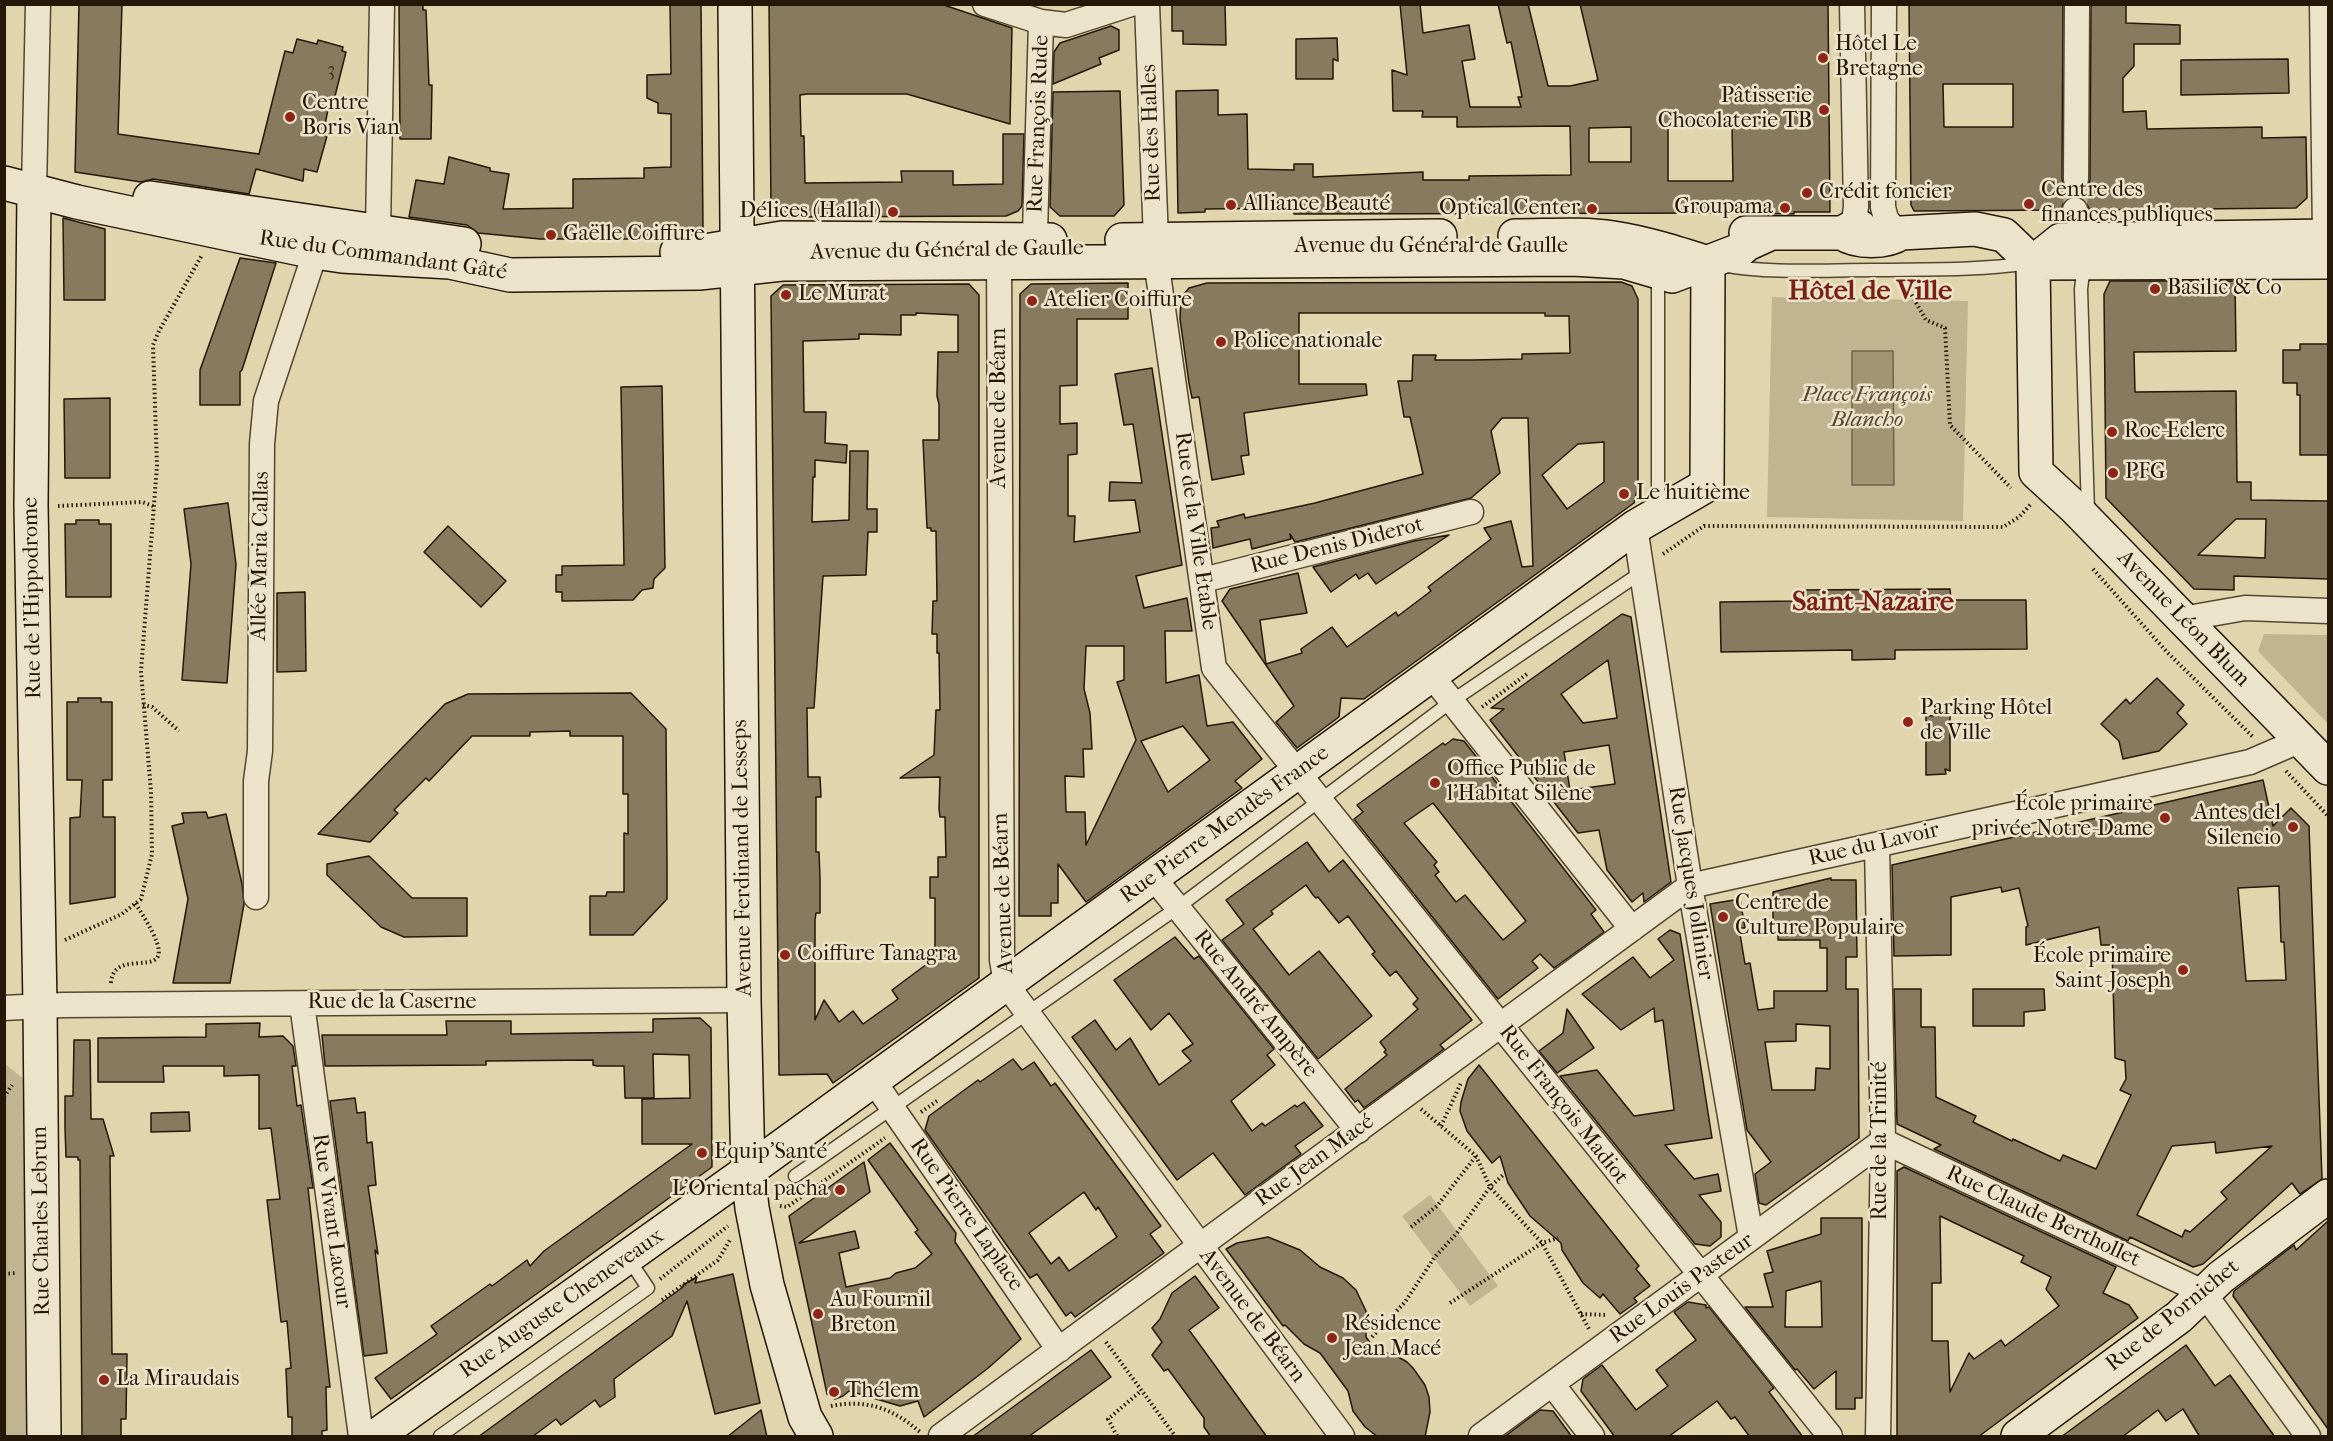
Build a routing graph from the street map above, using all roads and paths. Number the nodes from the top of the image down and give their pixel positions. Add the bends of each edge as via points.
1 (38, 4) edge
2 (735, 4) edge
3 (985, 4) edge
4 (1131, 4) edge
5 (1147, 4) edge
6 (1852, 4) edge
7 (1884, 4) edge
8 (2077, 4) edge
9 (2322, 4) edge
10 (379, 6) edge
11 (1041, 22) junction
12 (2076, 179) tunnel mouth
13 (19, 186) edge
14 (207, 230) junction
15 (378, 230) junction
16 (1847, 230) junction
17 (1897, 230) junction
18 (317, 237) junction
19 (2083, 241) junction
20 (2321, 249) edge
21 (999, 251) junction
22 (1037, 251) junction
23 (1156, 251) junction
24 (451, 252) junction
25 (737, 257) junction
26 (1708, 263) junction
27 (2032, 263) junction
28 (1658, 272) junction
29 (1907, 286) dead end
30 (2024, 486) junction
31 (56, 506) dead end
32 (153, 506) junction
33 (1471, 512) dead end
34 (1646, 520) junction
35 (2088, 521) junction
36 (2085, 561) dead end
37 (1642, 572) junction
38 (1203, 580) junction
39 (2328, 611) edge
40 (2182, 619) junction
41 (1431, 675) junction
42 (1452, 701) junction
43 (143, 705) junction
44 (179, 731) dead end
45 (2301, 740) junction
46 (2271, 755) junction
47 (2328, 768) edge
48 (1298, 771) junction
49 (1320, 799) junction
50 (2328, 816) edge
51 (1877, 844) junction
52 (1153, 877) junction
53 (1690, 886) junction
54 (256, 897) dead end
55 (135, 903) junction
56 (1177, 908) junction
57 (1632, 929) junction
58 (66, 939) dead end
59 (1006, 984) junction
60 (110, 986) dead end
61 (744, 1000) junction
62 (302, 1004) junction
63 (40, 1006) junction
64 (4, 1008) edge
65 (1028, 1014) junction
66 (1501, 1025) junction
67 (1466, 1072) dead end
68 (873, 1080) junction
69 (1418, 1106) dead end
70 (892, 1108) junction
71 (1442, 1126) junction
72 (1358, 1131) junction
73 (888, 1136) dead end
74 (1883, 1141) junction
75 (1476, 1156) junction
76 (748, 1171) junction
77 (1503, 1175) dead end
78 (795, 1176) dead end
79 (1490, 1187) junction
80 (2328, 1196) edge
81 (764, 1207) junction
82 (1410, 1227) dead end
83 (1751, 1237) junction
84 (1558, 1238) dead end
85 (1542, 1243) junction
86 (1200, 1246) junction
87 (627, 1257) junction
88 (16, 1273) dead end
89 (4, 1274) edge
90 (1700, 1276) junction
91 (648, 1288) junction
92 (2203, 1292) junction
93 (1450, 1303) dead end
94 (1581, 1314) junction
95 (1613, 1315) dead end
96 (1093, 1324) junction
97 (1372, 1337) dead end
98 (1594, 1338) dead end
99 (1059, 1350) junction
100 (1552, 1384) junction
101 (1142, 1391) junction
102 (810, 1427) edge
103 (44, 1437) edge
104 (361, 1437) edge
105 (376, 1437) edge
106 (440, 1437) edge
107 (924, 1437) edge
108 (941, 1437) edge
109 (1116, 1437) edge
110 (1175, 1437) edge
111 (1342, 1437) edge
112 (1481, 1437) edge
113 (1592, 1437) edge
114 (1830, 1437) edge
115 (1878, 1437) edge
116 (2018, 1437) edge
117 (2308, 1437) edge

1 - 13 street
2 - 25 street, Avenue Ferdinand de Lesseps
3 - 11 street
4 - 11 street via 1066,25
5 - 23 street, Rue des Halles
6 - 16 street via 1856,207
7 - 17 street via 1882,207 1886,219
8 - 12 street
9 - 20 street
10 - 15 street via 375,148
11 - 22 street, Rue François Rude
13 - 14 street, Rue du Commandant Gâté
13 - 18 street, Rue du Commandant Gâté via 79,188
13 - 63 street, Rue de l'Hippodrome via 31,505
14 - 18 street, Rue du Commandant Gâté
14 - 32 path via 202,257 153,345 157,466
15 - 18 street, Rue du Commandant Gâté
15 - 24 street, Rue du Commandant Gâté
16 - 17 street via 1852,240 1892,239
16 - 26 street via 1741,233
17 - 27 street via 1976,229 2004,235
18 - 24 street, Rue du Commandant Gâté via 342,256
18 - 54 street, Allée Maria Callas via 266,401 262,444
19 - 20 street
19 - 20 street via 2272,237
19 - 27 street via 2061,240
19 - 35 lane
21 - 22 street, Avenue du Général de Gaulle
21 - 25 street, Avenue du Général de Gaulle via 782,264
21 - 59 street, Avenue de Béarn via 1002,948
22 - 23 street, Avenue du Général de Gaulle
23 - 26 street, Avenue du Général de Gaulle via 1576,235 1648,245
23 - 28 street, Avenue du Général de Gaulle via 1573,259 1624,262
23 - 38 street, Rue de la Ville Etable
24 - 25 street, Rue du Commandant Gâté via 510,275 699,273
25 - 61 street, Avenue Ferdinand de Lesseps
26 - 27 lane via 1746,270 1851,270 1990,268
26 - 28 street, Avenue du Général de Gaulle via 1672,276
26 - 34 street, Rue Pierre Mendès France via 1707,485
27 - 30 street
28 - 34 lane
29 - 30 path via 1926,320 1946,328 1950,425
30 - 35 street, Avenue Léon Blum
30 - 37 path via 2030,505 2003,527 1704,526
31 - 32 path via 142,502
32 - 43 path via 141,671
33 - 38 street, Rue Denis Diderot
34 - 37 street, Rue Jacques Jollinier
34 - 41 street, Rue Pierre Mendès France
35 - 40 street, Avenue Léon Blum
36 - 46 path via 2166,651
37 - 42 lane
37 - 53 street, Rue Jacques Jollinier
38 - 48 street, Rue de la Ville Etable via 1214,668
39 - 40 street via 2246,608
40 - 45 street, Avenue Léon Blum
41 - 42 street
41 - 48 street, Rue Pierre Mendès France
42 - 49 lane
42 - 57 street
43 - 44 path via 152,707
43 - 55 path via 152,854 141,899
45 - 46 street, Rue du Lavoir
45 - 47 street, Avenue Léon Blum
46 - 50 path
46 - 51 street, Rue du Lavoir
48 - 49 street, Rue François Madiot
48 - 52 street, Rue Pierre Mendès France
49 - 56 lane
49 - 66 street, Rue François Madiot
51 - 53 street, Rue du Lavoir
51 - 74 street, Rue de la Trinité
52 - 56 street, Rue André Ampère
52 - 59 street, Rue Pierre Mendès France
53 - 57 street, Rue Jean Macé
53 - 83 street, Rue Jacques Jollinier
55 - 58 path via 122,914
55 - 60 path via 152,927 160,952 149,964 132,962 120,966
56 - 65 lane
56 - 72 street, Rue André Ampère
57 - 66 street, Rue Jean Macé
59 - 65 street, Avenue de Béarn
59 - 68 street, Rue Pierre Mendès France
61 - 62 street, Rue de la Caserne
61 - 76 street, Avenue Ferdinand de Lesseps
62 - 63 street, Rue de la Caserne
62 - 104 street, Rue Vivant Lacour
63 - 64 street, Rue de la Caserne
63 - 103 street, Rue Charles Lebrun
65 - 70 lane
65 - 86 street, Avenue de Béarn
66 - 72 street, Rue Jean Macé
66 - 90 street, Rue François Madiot
67 - 71 path
68 - 70 street, Rue Pierre Laplace
68 - 76 street, Rue Pierre Mendès France
69 - 71 path
70 - 78 lane
70 - 99 street, Rue Pierre Laplace
71 - 75 path
72 - 86 street, Rue Jean Macé
73 - 81 path via 787,1207
74 - 83 street, Rue Louis Pasteur
74 - 92 street, Rue Claude Berthollet
74 - 115 street, Rue de la Trinité
75 - 79 path
75 - 82 path via 1437,1206
76 - 81 street, Avenue Ferdinand de Lesseps
76 - 87 street, Rue Auguste Cheneveaux
77 - 79 path
79 - 85 path
79 - 97 path via 1434,1258 1406,1302
80 - 92 street, Rue de Pornichet
81 - 91 path
81 - 102 street, Avenue Ferdinand de Lesseps via 767,1285
83 - 90 street, Rue Louis Pasteur
84 - 85 path
85 - 93 path
85 - 94 path
86 - 96 street, Rue Jean Macé
86 - 111 street, Avenue de Béarn
87 - 91 lane
87 - 105 street, Rue Auguste Cheneveaux
88 - 89 path
90 - 100 street, Rue Louis Pasteur
90 - 114 street, Rue François Madiot
91 - 106 lane
92 - 116 street, Rue de Pornichet via 2179,1317
92 - 117 street
94 - 95 path
94 - 98 path
96 - 99 street, Rue Jean Macé
96 - 101 path
99 - 108 street, Rue Jean Macé
100 - 112 street, Rue Louis Pasteur
100 - 113 street
101 - 109 path via 1108,1419
101 - 110 path
102 - 107 path via 825,1407 848,1403 881,1407 903,1417

